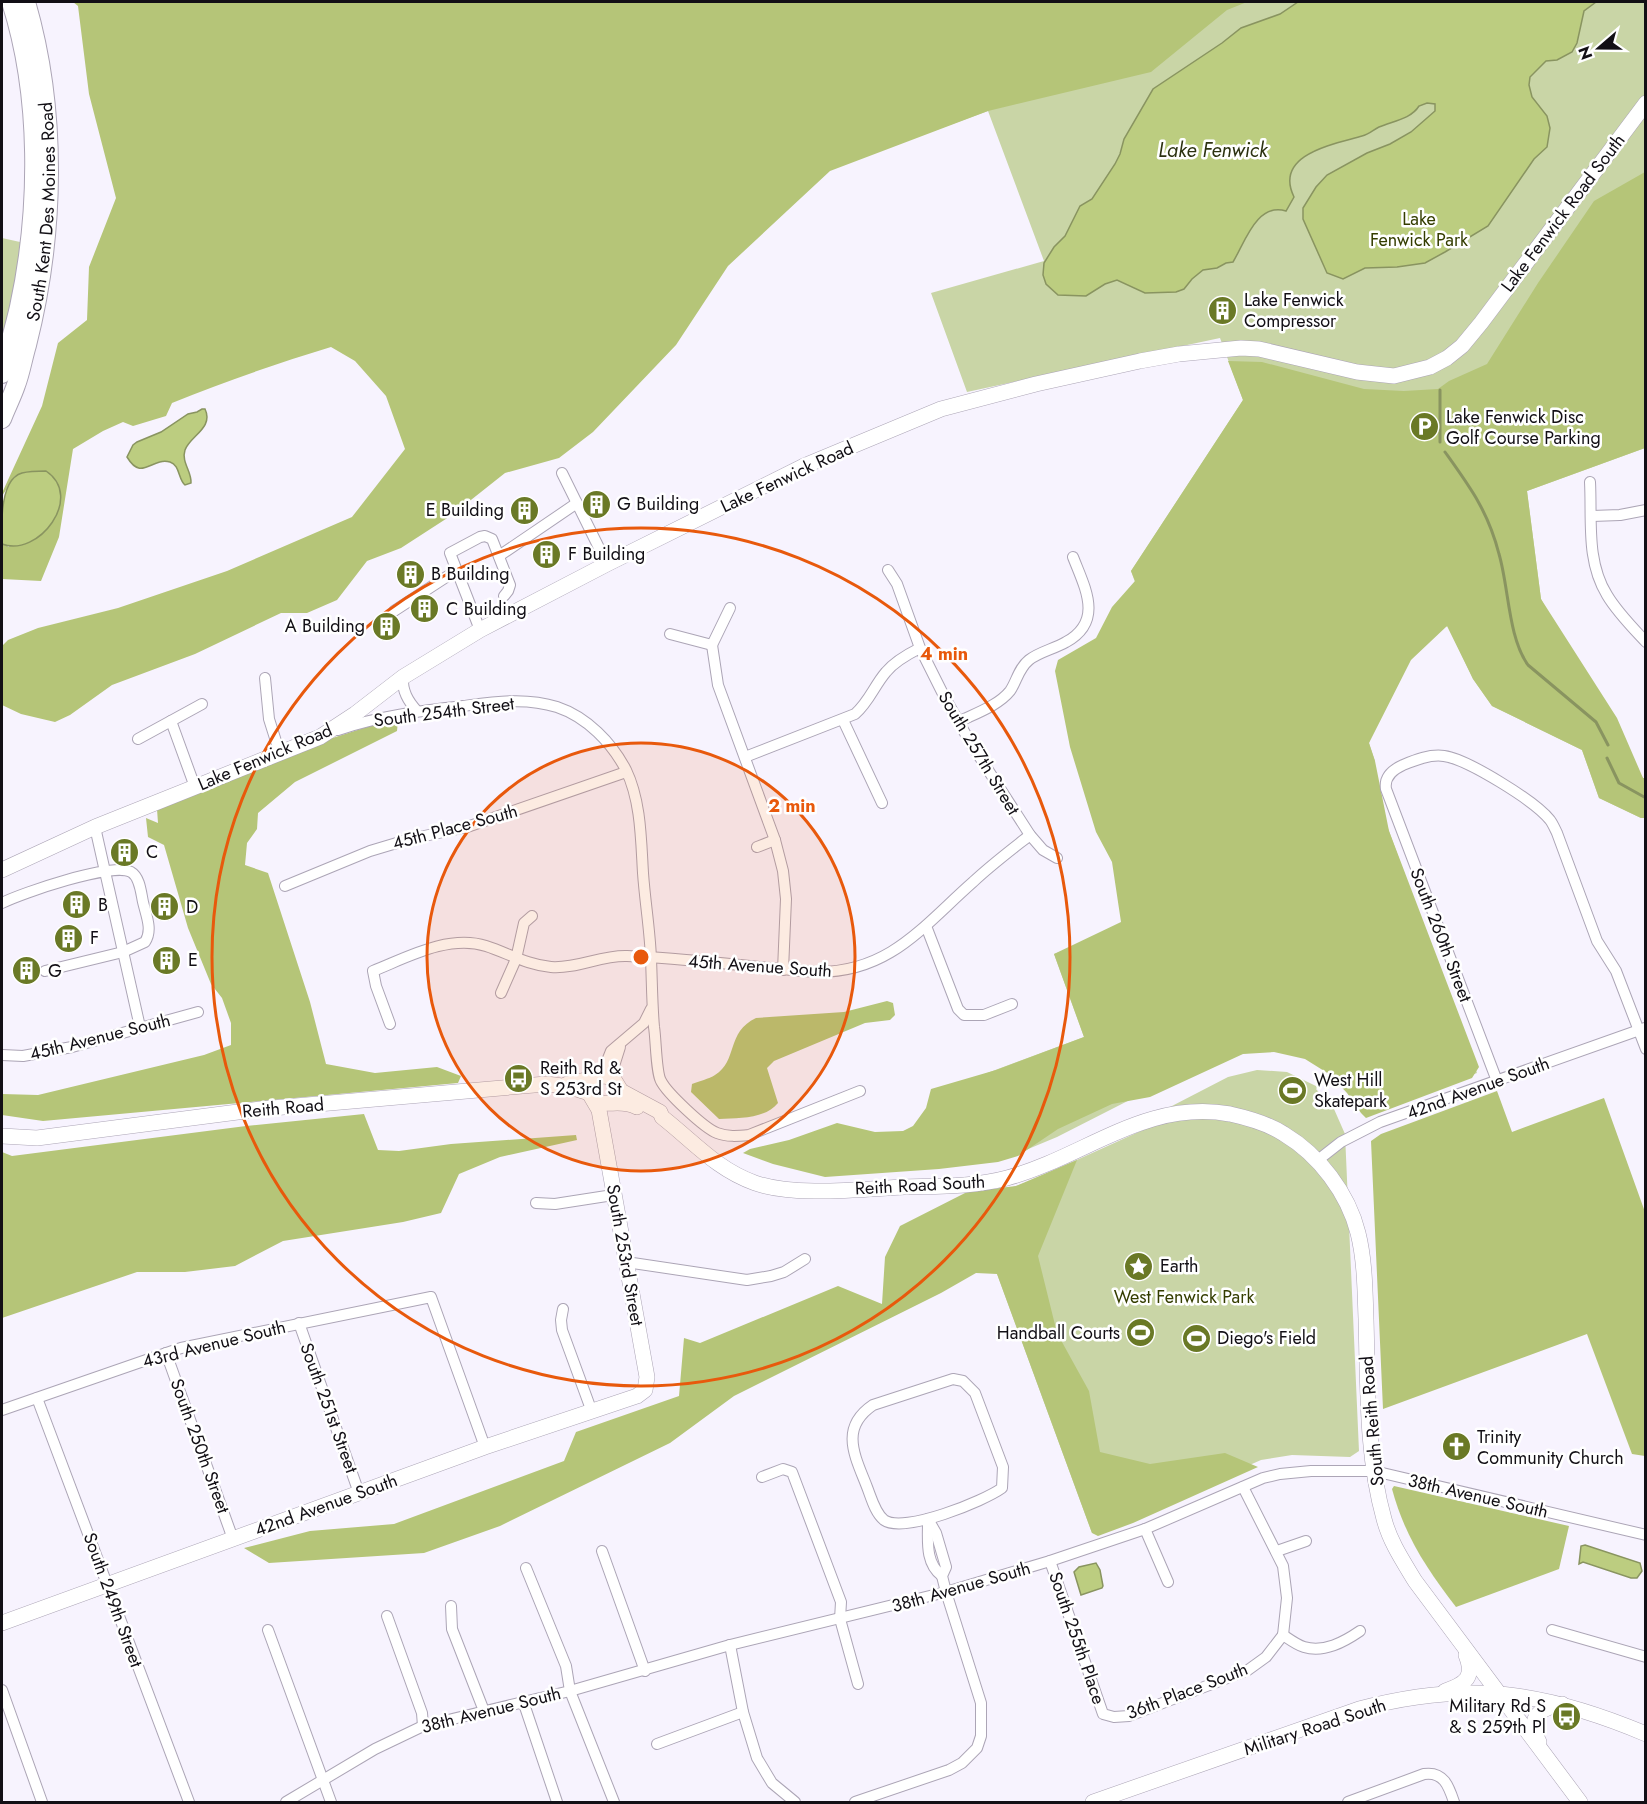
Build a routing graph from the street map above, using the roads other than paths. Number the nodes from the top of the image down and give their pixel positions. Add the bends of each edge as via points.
1 (21, 9) edge
2 (1646, 103) edge
3 (1481, 322) joint
4 (2, 374) edge
5 (2, 419) edge
6 (562, 473) dead end
7 (1590, 482) dead end
8 (577, 502) junction
9 (1646, 510) edge
10 (1592, 516) junction
11 (499, 556) junction
12 (1073, 557) dead end
13 (607, 564) junction
14 (456, 570) junction
15 (888, 570) dead end
16 (504, 596) dead end
17 (730, 608) dead end
18 (394, 611) dead end
19 (480, 630) junction
20 (670, 634) dead end
21 (1646, 642) edge
22 (712, 645) junction
23 (920, 648) junction
24 (403, 677) junction
25 (265, 678) dead end
26 (202, 704) dead end
27 (417, 711) junction
28 (843, 720) junction
29 (171, 721) junction
30 (958, 722) junction
31 (320, 737) junction
32 (138, 739) dead end
33 (280, 754) junction
34 (745, 757) junction
35 (626, 772) junction
36 (195, 787) junction
37 (882, 803) dead end
38 (95, 827) junction
39 (1030, 835) junction
40 (775, 840) junction
41 (757, 847) dead end
42 (1057, 858) dead end
43 (2, 870) edge
44 (105, 872) junction
45 (285, 886) dead end
46 (2, 903) edge
47 (532, 916) dead end
48 (926, 926) junction
49 (123, 952) junction
50 (651, 957) junction
51 (516, 959) junction
52 (783, 970) junction
53 (45, 971) dead end
54 (501, 993) dead end
55 (1012, 1004) dead end
56 (652, 1005) junction
57 (198, 1012) dead end
58 (390, 1024) dead end
59 (140, 1027) junction
60 (1642, 1030) edge
61 (621, 1044) junction
62 (1646, 1048) edge
63 (2, 1055) edge
64 (598, 1078) junction
65 (1497, 1081) junction
66 (565, 1085) junction
67 (617, 1085) junction
68 (860, 1091) dead end
69 (592, 1096) junction
70 (612, 1103) junction
71 (662, 1117) junction
72 (602, 1125) junction
73 (2, 1136) edge
74 (1318, 1160) junction
75 (613, 1195) junction
76 (536, 1203) dead end
77 (805, 1259) dead end
78 (626, 1262) junction
79 (562, 1309) dead end
80 (299, 1323) junction
81 (166, 1353) junction
82 (646, 1384) joint
83 (38, 1398) junction
84 (2, 1410) edge
85 (592, 1412) junction
86 (485, 1448) junction
87 (1374, 1472) junction
88 (762, 1477) dead end
89 (1243, 1487) junction
90 (359, 1493) junction
91 (928, 1520) junction
92 (1145, 1529) junction
93 (1646, 1535) edge
94 (234, 1539) junction
95 (1306, 1541) dead end
96 (602, 1551) dead end
97 (1277, 1551) junction
98 (1050, 1562) junction
99 (526, 1568) dead end
100 (1168, 1582) dead end
101 (108, 1585) junction
102 (946, 1592) junction
103 (451, 1606) dead end
104 (387, 1616) dead end
105 (840, 1619) junction
106 (2, 1623) edge
107 (267, 1630) dead end
108 (1552, 1630) dead end
109 (1359, 1631) dead end
110 (1283, 1635) junction
111 (1460, 1641) junction
112 (730, 1645) junction
113 (1646, 1657) edge
114 (645, 1671) junction
115 (858, 1684) dead end
116 (2, 1690) edge
117 (570, 1691) junction
118 (1498, 1693) junction
119 (1434, 1695) junction
120 (523, 1701) junction
121 (1564, 1704) junction
122 (484, 1711) junction
123 (743, 1712) junction
124 (1104, 1714) joint
125 (423, 1726) junction
126 (1646, 1734) edge
127 (657, 1744) dead end
128 (1554, 1768) junction
129 (323, 1781) junction
130 (42, 1803) edge
131 (189, 1803) edge
132 (286, 1803) edge
133 (331, 1803) edge
134 (557, 1803) edge
135 (614, 1803) edge
136 (795, 1803) edge
137 (855, 1803) edge
138 (1093, 1803) edge
139 (1348, 1803) edge
140 (1454, 1803) edge
141 (1580, 1803) edge

1 - 4 highway, South Kent Des Moines Road via 34,160 29,244 19,307
1 - 5 highway, South Kent Des Moines Road via 45,96 49,162 45,245 35,312 16,385
2 - 3 main road, Lake Fenwick Road South
3 - 13 main road, Lake Fenwick Road via 1447,358 1430,367 1394,376 1241,348 1179,354 951,406 804,466
6 - 8 street
7 - 10 street
8 - 11 street
8 - 13 street
9 - 10 street
10 - 21 street via 1592,553 1600,583 1613,605
11 - 14 street via 493,540 485,536 475,539 450,553
11 - 16 street via 510,585
12 - 30 street via 1088,596 1087,621 1078,635 1030,659 1010,691 996,703
13 - 19 main road, Lake Fenwick Road
14 - 18 street
14 - 19 street
15 - 23 street, South 257th Street via 897,584
17 - 22 street
19 - 24 main road, Lake Fenwick Road
20 - 22 street
22 - 34 street via 718,685
23 - 28 street via 886,672 865,705
23 - 30 street, South 257th Street
24 - 27 street via 407,699
24 - 31 main road, Lake Fenwick Road
25 - 33 street via 269,719
26 - 29 street
27 - 31 street, South 254th Street
27 - 35 street, South 254th Street via 509,701 558,708 592,726 612,748
28 - 34 street
28 - 37 street
29 - 32 street
29 - 36 street
30 - 39 street, South 257th Street
31 - 33 main road, Lake Fenwick Road
33 - 36 main road, Lake Fenwick Road
34 - 40 street
35 - 45 street, 45th Place South via 467,827 370,851
35 - 50 street, South 254th Street via 640,833
36 - 38 main road, Lake Fenwick Road
38 - 43 main road, Lake Fenwick Road
38 - 44 street
39 - 42 street, South 257th Street
39 - 48 street, 45th Avenue South via 975,879
40 - 41 street
40 - 52 street via 786,899
44 - 46 street via 46,886
44 - 49 street
44 - 49 street via 126,871 137,878 149,929 141,945
47 - 51 street via 525,923
48 - 52 street, 45th Avenue South via 880,959 856,969
48 - 55 street via 954,1000 964,1015 984,1015
49 - 53 street
49 - 59 street
50 - 51 street, 45th Avenue South via 624,956 551,967
50 - 52 street, 45th Avenue South
50 - 56 street, South 254th Street
51 - 54 street
51 - 58 street, 45th Avenue South via 484,946 463,943 425,950 372,971
56 - 61 street via 644,1023
56 - 68 street, South 254th Street via 660,1080 710,1130 748,1135
57 - 59 street, 45th Avenue South
59 - 63 street, 45th Avenue South via 48,1053
60 - 62 street
60 - 65 street, 42nd Avenue South
60 - 65 street, South 260th Street via 1598,941 1551,821 1502,784 1458,760 1440,755 1405,764 1388,777 1386,789
61 - 64 street via 611,1051
61 - 67 street via 614,1066
64 - 66 main road, Reith Road
64 - 67 main road, Reith Road South via 609,1077
64 - 69 main road via 590,1083
65 - 74 street, 42nd Avenue South via 1380,1122 1341,1142
66 - 69 main road, Reith Road
66 - 73 main road, Reith Road via 261,1109 37,1138
67 - 70 main road via 618,1098
67 - 71 main road, Reith Road South
69 - 70 main road, Reith Road South via 599,1103
69 - 72 main road, South 253rd Street
70 - 71 main road, Reith Road South via 628,1102 654,1118
70 - 72 main road
71 - 74 main road, Reith Road South via 717,1164 757,1184 782,1190 966,1185 1007,1178 1144,1120 1184,1112 1210,1111 1243,1117 1284,1133
72 - 75 main road, South 253rd Street
74 - 87 main road, South Reith Road via 1346,1204 1359,1238
75 - 76 street
75 - 78 main road, South 253rd Street
77 - 78 street via 784,1272 747,1280
78 - 82 main road, South 253rd Street
79 - 85 street via 562,1330
80 - 81 street, 43rd Avenue South
80 - 86 street, 43rd Avenue South via 431,1298
80 - 90 street, South 251st Street
81 - 83 street, 43rd Avenue South
81 - 94 street, South 250th Street
82 - 85 main road, 42nd Avenue South via 637,1396
83 - 84 street, 43rd Avenue South
83 - 101 street, South 249th Street
85 - 86 main road, 42nd Avenue South
86 - 90 main road, 42nd Avenue South
87 - 89 street, 38th Avenue South via 1280,1474
87 - 93 street, 38th Avenue South
87 - 111 main road, South Reith Road via 1384,1521 1396,1550
88 - 105 street via 783,1470 792,1472 841,1602
89 - 92 street, 38th Avenue South
89 - 97 street
90 - 94 main road, 42nd Avenue South
91 - 91 street via 1002,1488 1003,1467 975,1393 963,1381 953,1379 873,1405 856,1421 854,1453 876,1510 884,1520 896,1524
91 - 102 street via 946,1567 942,1576
92 - 98 street, 38th Avenue South
92 - 100 street
94 - 101 main road, 42nd Avenue South
95 - 97 street
96 - 114 street
97 - 110 street via 1287,1583
98 - 102 street, 38th Avenue South
98 - 124 street, South 255th Place
99 - 117 street via 566,1666
101 - 106 main road, 42nd Avenue South
101 - 131 street, South 249th Street
102 - 105 street, 38th Avenue South
102 - 137 street via 981,1702 977,1748 949,1770
103 - 122 street via 452,1629
104 - 125 street via 422,1713
105 - 112 street, 38th Avenue South
105 - 115 street
107 - 129 street
108 - 113 street
109 - 110 street via 1319,1649 1303,1647
110 - 124 street, 36th Place South via 1266,1657 1248,1670 1129,1716
111 - 118 main road, South Reith Road
111 - 119 main road via 1470,1666 1468,1678
112 - 114 street, 38th Avenue South
112 - 123 street
114 - 117 street, 38th Avenue South
116 - 130 street
117 - 120 street, 38th Avenue South
117 - 135 street
118 - 119 main road, Military Road South
118 - 121 main road, Military Road South
118 - 128 main road, South Reith Road
119 - 138 main road, Military Road South via 1359,1709
120 - 122 street, 38th Avenue South
120 - 134 street
121 - 126 main road, Military Road South
121 - 128 main road via 1542,1710 1534,1724
122 - 125 street, 38th Avenue South
123 - 127 street
123 - 136 street via 762,1770
125 - 129 street, 38th Avenue South
128 - 141 main road
129 - 132 street, 38th Avenue South
129 - 133 street
139 - 140 street via 1424,1774 1438,1774

